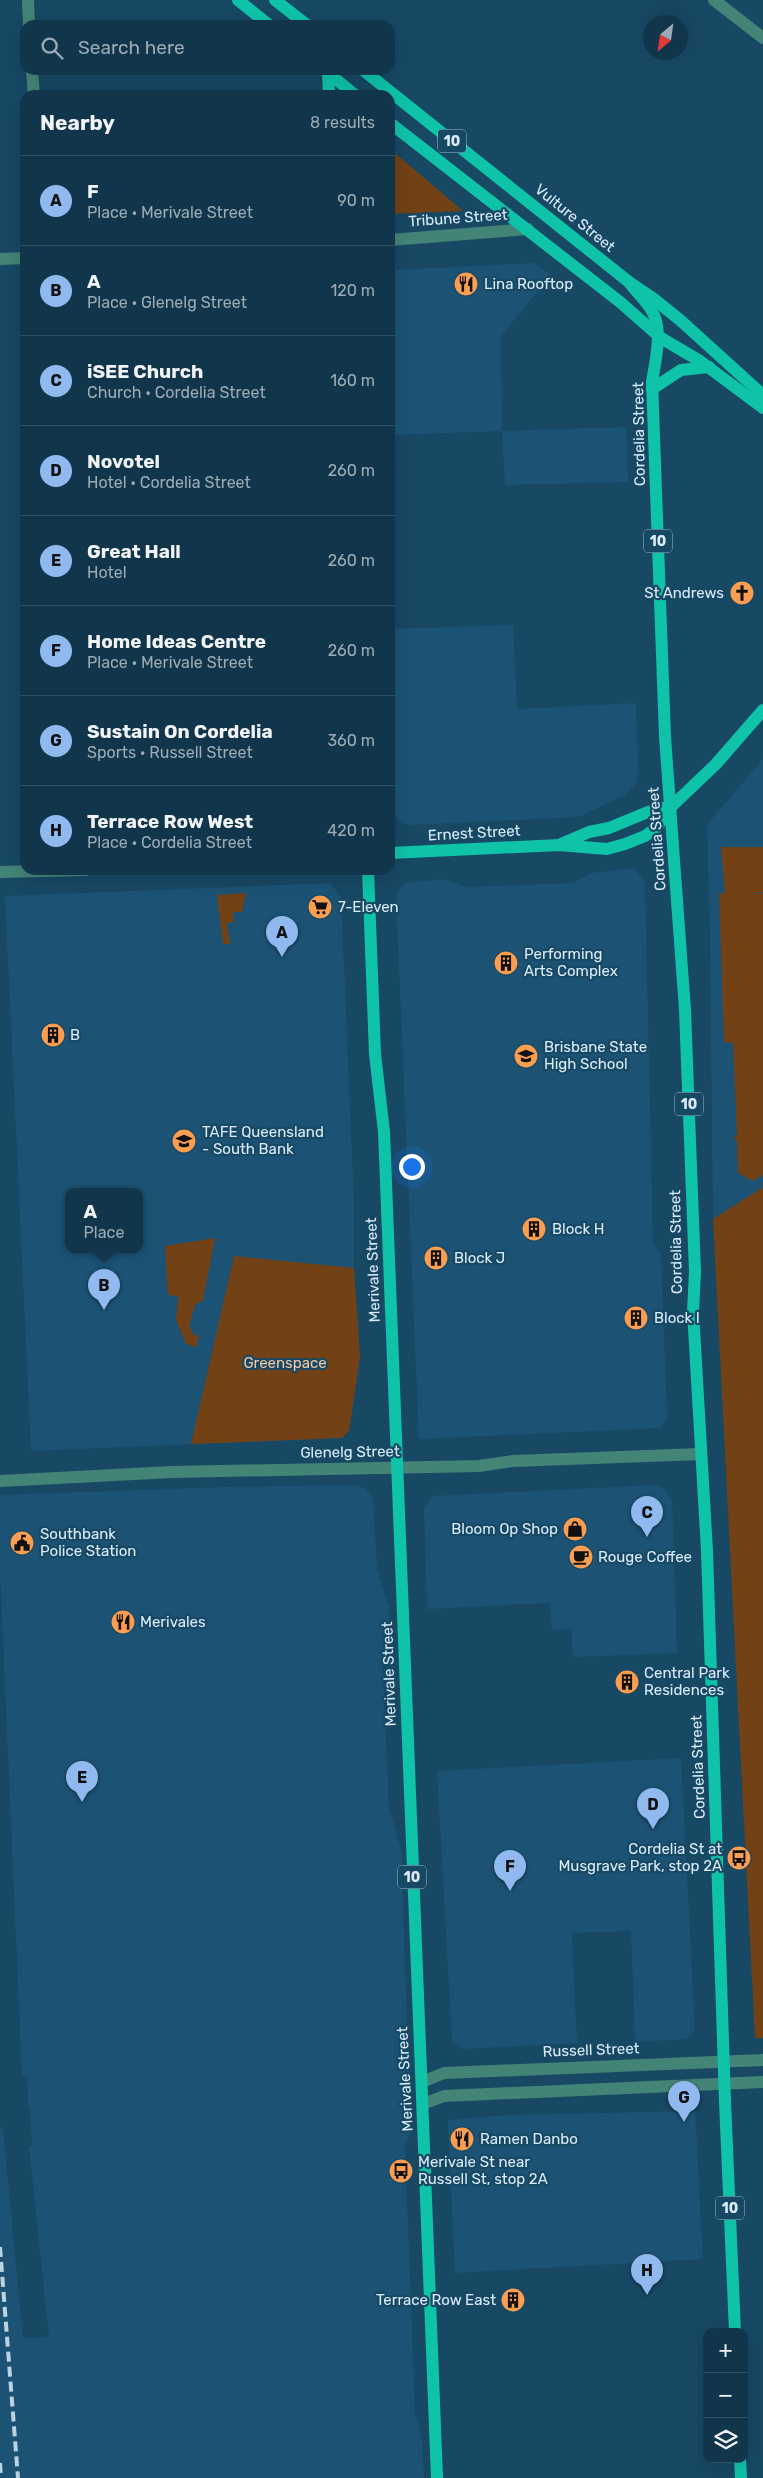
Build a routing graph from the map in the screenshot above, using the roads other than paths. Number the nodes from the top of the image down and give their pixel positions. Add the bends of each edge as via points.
1 (28, 0) edge
2 (238, 0) edge
3 (275, 0) edge
4 (714, 0) edge
5 (29, 20) edge
6 (263, 20) edge
7 (301, 20) edge
8 (763, 38) edge
9 (32, 75) edge
10 (326, 75) edge
11 (331, 75) edge
12 (370, 75) edge
13 (34, 90) edge
14 (328, 90) edge
15 (349, 90) edge
16 (389, 90) edge
17 (395, 95) edge
18 (395, 127) edge
19 (528, 229) junction
20 (395, 240) edge
21 (0, 258) edge
22 (20, 258) edge
23 (629, 282) junction
24 (656, 334) junction
25 (708, 368) junction
26 (652, 389) junction
27 (763, 395) edge
28 (763, 408) edge
29 (763, 710) edge
30 (672, 806) junction
31 (559, 844) junction
32 (395, 853) edge
33 (20, 871) edge
34 (0, 872) edge
35 (368, 875) edge
36 (701, 1454) junction
37 (397, 1468) junction
38 (0, 1481) edge
39 (763, 2060) edge
40 (724, 2062) junction
41 (422, 2082) junction
42 (763, 2082) edge
43 (724, 2084) junction
44 (423, 2104) junction
45 (735, 2328) edge
46 (740, 2463) edge
47 (437, 2478) edge
48 (741, 2478) edge

1 - 5 street
2 - 6 main road
3 - 7 main road
4 - 8 street
9 - 13 street
10 - 14 main road
11 - 15 main road
12 - 16 main road, Vulture Street / 10
17 - 23 main road, Vulture Street / 10
18 - 19 main road, 10
19 - 20 street, Tribune Street
19 - 24 main road, 10
21 - 22 street
23 - 24 main road, Cordelia Street / 10 via 653,313
23 - 27 main road, Vulture Street via 680,320
24 - 25 main road
24 - 26 main road, Cordelia Street / 10
25 - 26 main road via 681,370
25 - 28 main road
26 - 30 main road, Cordelia Street / 10 via 665,736
29 - 30 main road, Ernest Street via 716,764
30 - 31 main road, Ernest Street
30 - 31 main road, Ernest Street via 651,832 621,846 595,849
30 - 36 main road, Cordelia Street / 10 via 685,1010 695,1272 693,1310
31 - 32 main road, Ernest Street
33 - 34 street
35 - 37 main road, Merivale Street / 10 via 375,1054 384,1132
36 - 37 street, Glenelg Street
36 - 40 main road, Cordelia Street / 10
37 - 38 street, Glenelg Street via 172,1472
37 - 41 main road, Merivale Street / 10
39 - 40 street, Russell Street
40 - 41 street, Russell Street via 444,2073
40 - 43 main road, Cordelia Street / 10
41 - 44 main road, Merivale Street / 10
42 - 43 street
43 - 44 street via 444,2096
43 - 45 main road, Cordelia Street / 10
44 - 47 main road, Merivale Street / 10
46 - 48 main road

